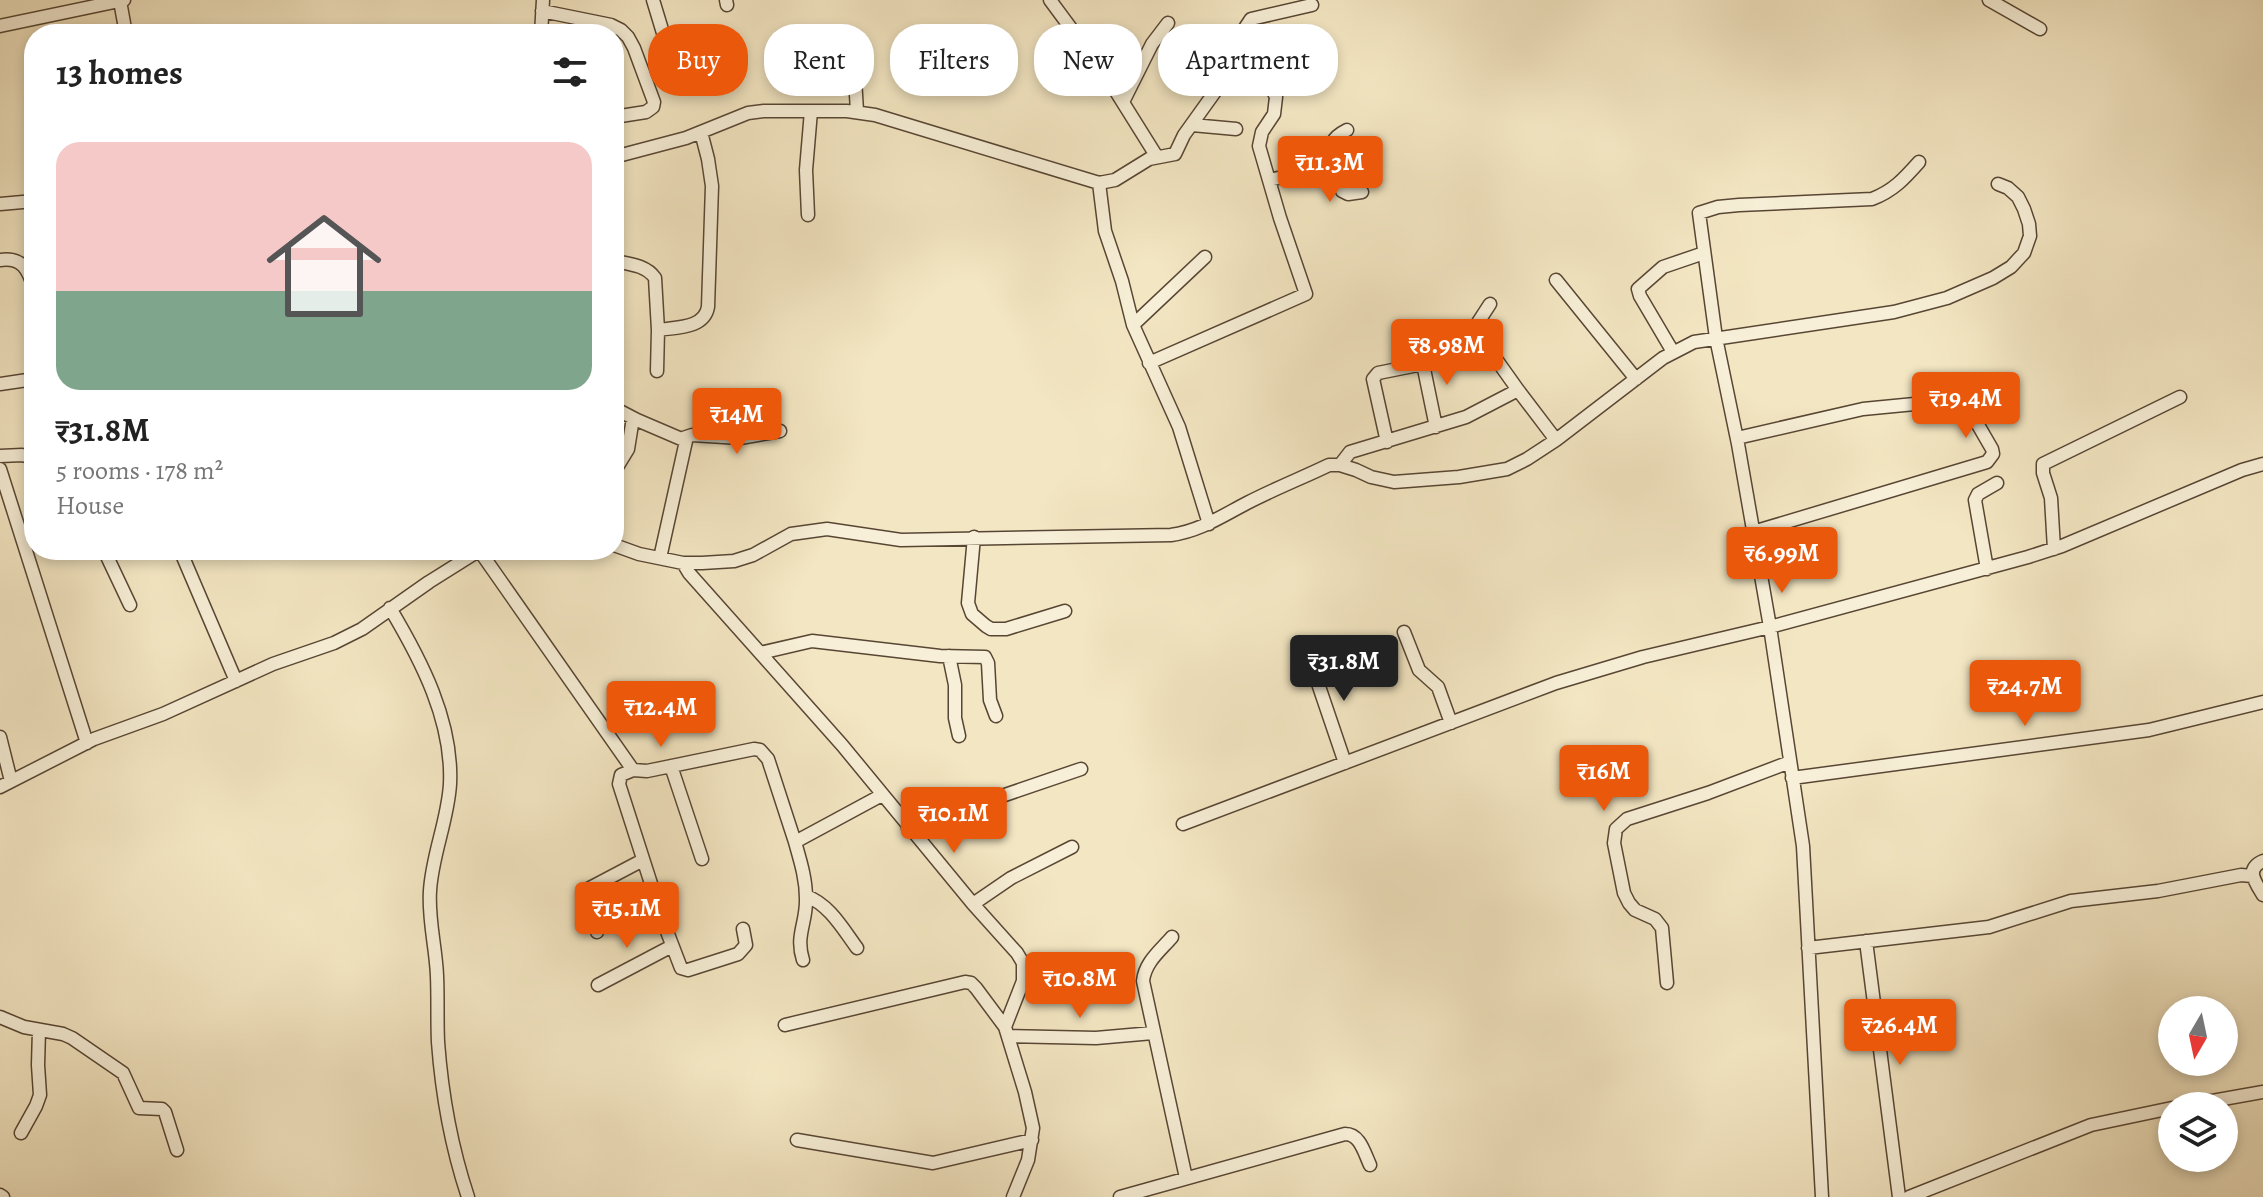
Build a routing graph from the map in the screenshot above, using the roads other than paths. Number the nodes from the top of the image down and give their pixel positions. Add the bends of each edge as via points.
1 (122, 0) edge
2 (653, 0) edge
3 (1050, 0) edge
4 (1989, 0) edge
5 (90, 4) edge
6 (1312, 5) dead end
7 (542, 6) edge
8 (1168, 23) dead end
9 (125, 24) edge
10 (607, 24) edge
11 (660, 24) edge
12 (1248, 24) edge
13 (0, 26) edge
14 (2040, 29) dead end
15 (624, 34) edge
16 (856, 96) edge
17 (1212, 96) edge
18 (1276, 96) edge
19 (1123, 102) junction
20 (811, 111) junction
21 (857, 111) junction
22 (624, 115) edge
23 (1192, 125) junction
24 (1236, 129) dead end
25 (1347, 130) dead end
26 (701, 132) junction
27 (624, 154) edge
28 (1157, 157) junction
29 (1919, 162) dead end
30 (1335, 166) junction
31 (1269, 180) junction
32 (1099, 183) junction
33 (1998, 184) dead end
34 (1362, 192) dead end
35 (24, 202) edge
36 (0, 204) edge
37 (808, 215) dead end
38 (1704, 253) junction
39 (1205, 257) dead end
40 (0, 260) edge
41 (624, 263) edge
42 (24, 265) edge
43 (1556, 280) dead end
44 (1490, 304) dead end
45 (1133, 325) junction
46 (658, 330) junction
47 (1716, 338) junction
48 (1436, 341) dead end
49 (1673, 352) junction
50 (1149, 363) junction
51 (1423, 364) junction
52 (657, 371) dead end
53 (1636, 379) junction
54 (24, 380) edge
55 (0, 384) edge
56 (1518, 390) junction
57 (2180, 397) dead end
58 (624, 413) edge
59 (633, 418) junction
60 (1436, 427) junction
61 (780, 431) dead end
62 (683, 438) junction
63 (1737, 438) junction
64 (1556, 440) junction
65 (1387, 442) junction
66 (0, 456) edge
67 (24, 456) edge
68 (624, 456) edge
69 (2263, 464) edge
70 (1340, 465) junction
71 (0, 469) edge
72 (1997, 483) dead end
73 (1209, 524) junction
74 (1753, 532) junction
75 (974, 537) junction
76 (24, 545) edge
77 (624, 548) edge
78 (2054, 549) junction
79 (660, 558) junction
80 (29, 560) edge
81 (109, 560) edge
82 (184, 560) edge
83 (464, 560) edge
84 (486, 560) edge
85 (683, 563) junction
86 (1987, 569) junction
87 (130, 605) dead end
88 (390, 608) junction
89 (1065, 611) dead end
90 (1770, 627) junction
91 (1404, 632) dead end
92 (760, 653) junction
93 (1308, 654) dead end
94 (949, 656) junction
95 (236, 681) junction
96 (2263, 702) edge
97 (996, 716) dead end
98 (1451, 723) junction
99 (959, 736) dead end
100 (0, 737) edge
101 (87, 743) junction
102 (1790, 762) junction
103 (1345, 763) junction
104 (671, 766) junction
105 (1081, 769) dead end
106 (633, 770) junction
107 (1792, 778) junction
108 (6, 784) edge
109 (882, 795) junction
110 (1183, 824) dead end
111 (908, 828) junction
112 (795, 842) junction
113 (1072, 847) dead end
114 (702, 859) dead end
115 (643, 860) junction
116 (2263, 861) edge
117 (2252, 876) junction
118 (2263, 895) edge
119 (806, 896) junction
120 (973, 904) junction
121 (743, 929) dead end
122 (597, 932) dead end
123 (1172, 937) dead end
124 (1866, 941) junction
125 (672, 946) junction
126 (857, 948) dead end
127 (1808, 948) junction
128 (803, 960) dead end
129 (1667, 983) dead end
130 (598, 985) dead end
131 (0, 1017) edge
132 (785, 1025) dead end
133 (39, 1030) junction
134 (1007, 1031) junction
135 (1153, 1033) junction
136 (2263, 1092) edge
137 (2238, 1096) edge
138 (2158, 1111) edge
139 (21, 1133) dead end
140 (797, 1140) dead end
141 (1032, 1140) junction
142 (177, 1150) dead end
143 (1370, 1165) dead end
144 (1186, 1178) junction
145 (468, 1197) edge
146 (1013, 1197) edge
147 (1120, 1197) edge
148 (1822, 1197) edge
149 (1899, 1197) edge
150 (1909, 1197) edge

1 - 5 street
1 - 9 street
2 - 11 street
3 - 19 street
4 - 14 street
5 - 13 street
6 - 12 street
7 - 10 street
8 - 19 street
15 - 22 street via 654,102 646,112
16 - 21 street
17 - 23 street
18 - 31 street via 1274,114 1259,140
19 - 28 street
20 - 21 street
20 - 26 street via 748,113
20 - 37 street
21 - 32 street
23 - 24 street
23 - 28 street via 1175,154
25 - 30 street via 1333,140
26 - 27 street
26 - 46 street via 712,186 708,313 698,323
28 - 32 street
29 - 38 street via 1899,185 1872,199 1739,205 1699,213
30 - 31 street
30 - 34 street via 1342,191
31 - 50 street via 1306,294
32 - 45 street via 1105,231
33 - 47 street via 2018,197 2030,236 2024,253 1993,278 1894,312
35 - 36 street
38 - 47 street
38 - 49 street via 1663,267 1638,289
39 - 45 street
40 - 42 street
41 - 46 street via 650,271 655,278
43 - 53 street
44 - 56 street via 1476,331
45 - 50 street
46 - 52 street
47 - 49 street
47 - 63 street
48 - 51 street
49 - 53 street
50 - 73 street via 1179,427
51 - 60 street
51 - 65 street via 1378,373 1373,379
53 - 64 street
54 - 55 street
56 - 60 street
56 - 64 street
57 - 78 street via 2043,464
58 - 59 street
59 - 62 street
59 - 68 street
60 - 65 street
61 - 62 street via 740,438
62 - 79 street via 687,444
63 - 74 street
63 - 74 street via 1863,409 1956,400 1966,404 1993,454 1987,462
64 - 70 street via 1507,469 1459,477 1394,482
65 - 70 street via 1350,452
66 - 67 street
69 - 78 street
70 - 73 street via 1329,465
71 - 76 street
72 - 86 street via 1975,500
73 - 75 street via 1171,535
74 - 90 street
75 - 85 street via 901,540 808,531 734,561
75 - 89 street via 968,603 986,626 1006,629
77 - 79 street
78 - 86 street
79 - 85 street
80 - 101 street
81 - 87 street
82 - 95 street
83 - 88 street
84 - 106 street
85 - 92 street
86 - 90 street
88 - 95 street via 334,643
88 - 145 street via 432,691 449,755 450,785 430,902 444,1105
90 - 98 street via 1556,683
90 - 102 street
91 - 98 street via 1419,670 1438,687
92 - 94 street via 812,641
92 - 109 street
93 - 103 street
94 - 97 street via 987,659
94 - 99 street
95 - 101 street
96 - 107 street via 2149,730
98 - 103 street
100 - 108 street
101 - 108 street
102 - 107 street
102 - 129 street via 1627,819 1616,829 1624,893 1635,910 1662,928
103 - 110 street
104 - 106 street
104 - 112 street via 760,750 768,759
104 - 114 street
105 - 111 street
106 - 115 street via 619,780
107 - 127 street via 1803,846
109 - 111 street
109 - 112 street
111 - 120 street
112 - 119 street
113 - 120 street
115 - 122 street via 588,889
115 - 125 street
116 - 117 street
117 - 118 street
117 - 124 street via 2071,901 1989,927
119 - 126 street via 829,911
119 - 128 street via 799,942
120 - 134 street via 1023,963 1025,973
121 - 125 street via 746,945 738,954 688,970 681,968
123 - 135 street via 1144,971
124 - 127 street
124 - 149 street
125 - 130 street
127 - 148 street
131 - 133 street
132 - 134 street via 965,982 976,988
133 - 139 street via 40,1095
133 - 142 street via 72,1038 123,1073 139,1108 165,1112
134 - 135 street via 1096,1038
134 - 141 street via 1032,1118
135 - 144 street
136 - 137 street
138 - 150 street via 2091,1125
140 - 141 street via 933,1163
141 - 146 street
143 - 144 street via 1358,1140 1345,1134
144 - 147 street

